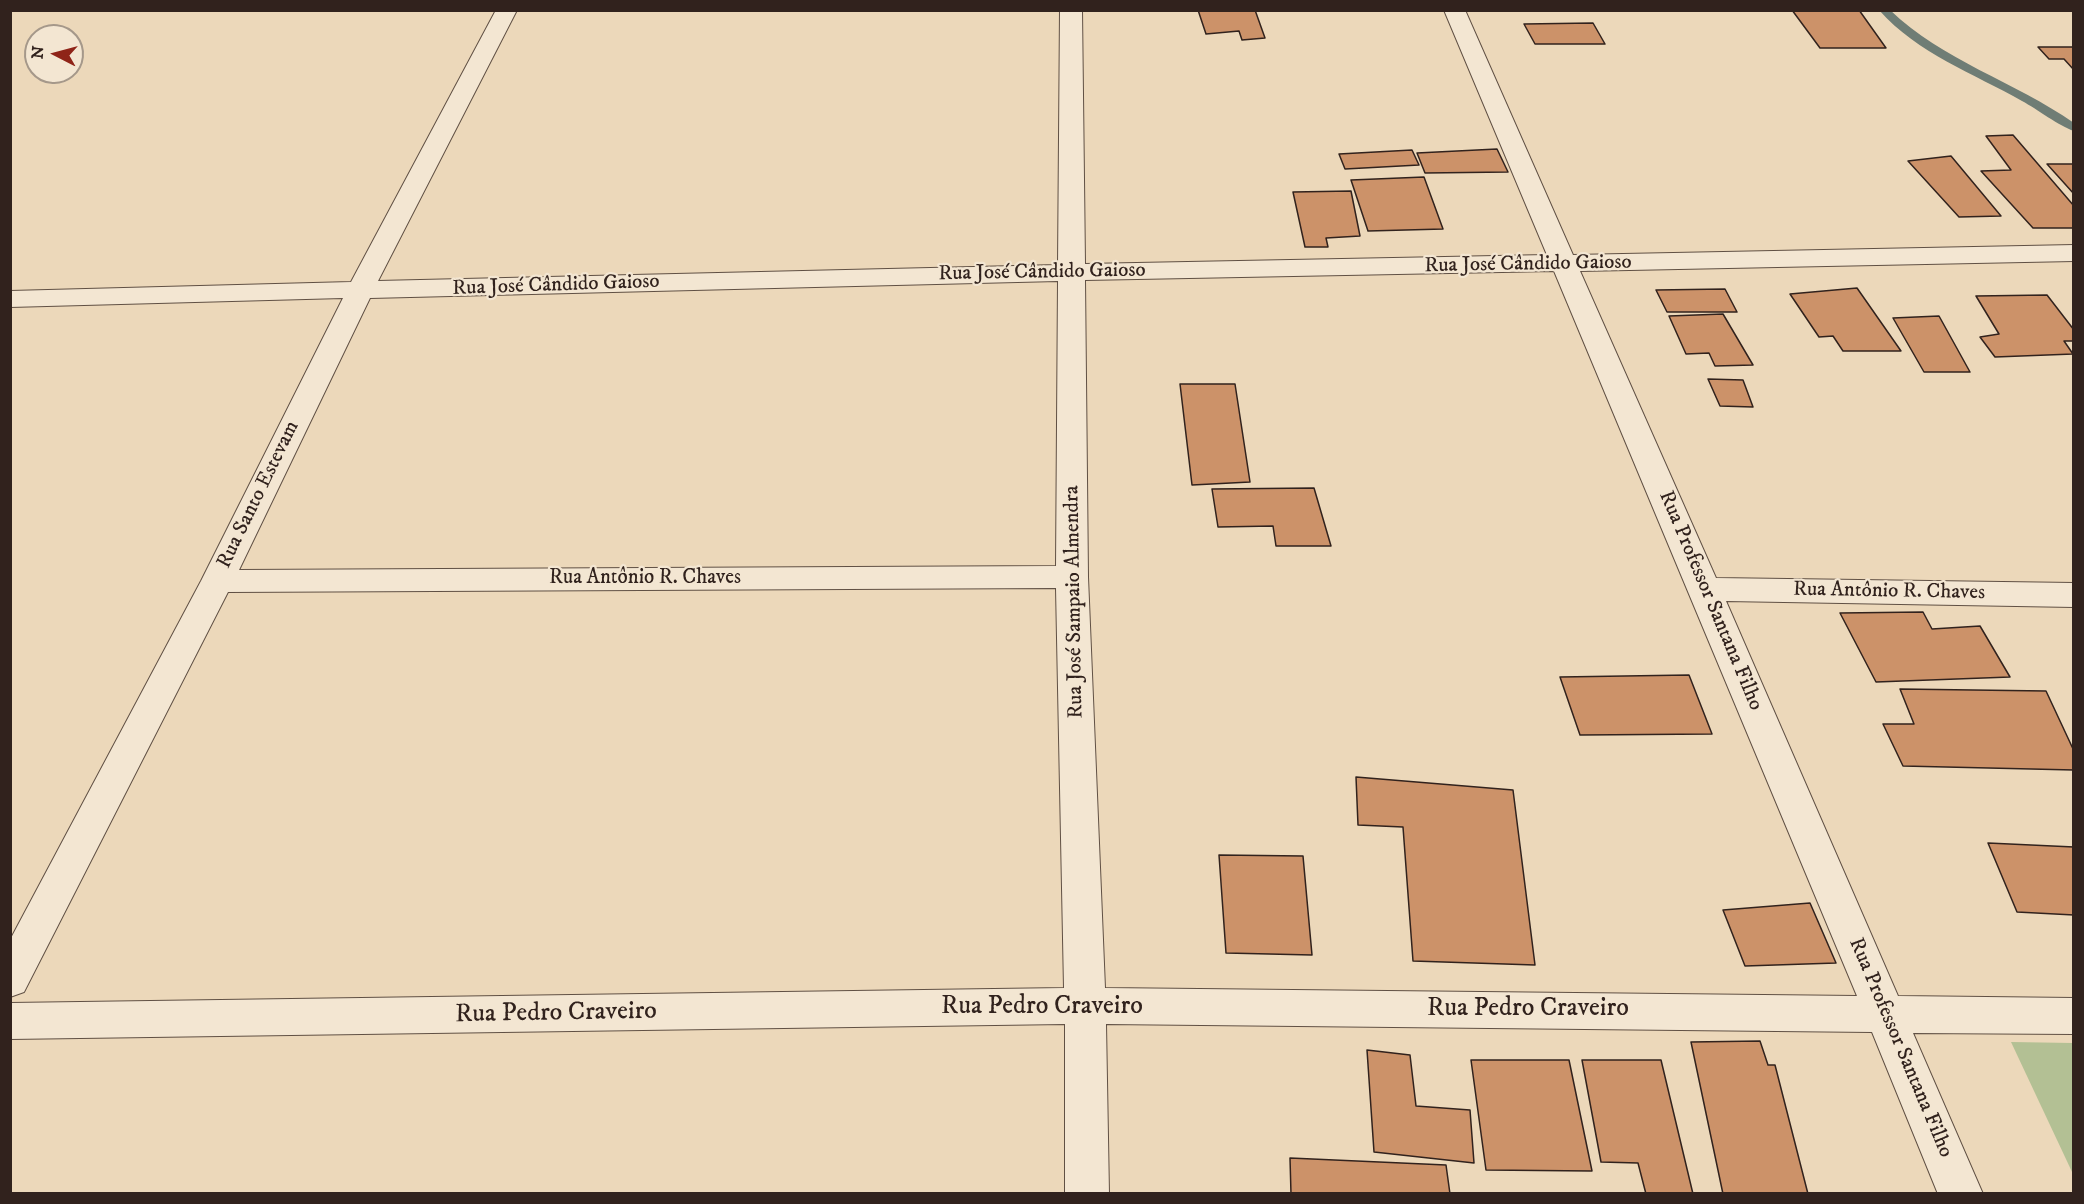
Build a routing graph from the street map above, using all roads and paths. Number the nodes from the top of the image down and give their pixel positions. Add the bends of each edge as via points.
1 (507, 10) edge
2 (1071, 10) edge
3 (1454, 10) edge
4 (2073, 253) edge
5 (1565, 264) junction
6 (1073, 273) junction
7 (360, 291) junction
8 (10, 299) edge
9 (1072, 578) junction
10 (217, 580) junction
11 (1705, 589) junction
12 (2073, 595) edge
13 (10, 980) edge
14 (1084, 1006) junction
15 (1885, 1013) junction
16 (2073, 1016) edge
17 (10, 1022) edge
18 (1087, 1194) edge
19 (1961, 1194) edge

1 - 7 street, Rua Santo Estevam
2 - 6 street, Rua José Sampaio Almendra
3 - 5 street, Rua Professor Santana Filho
4 - 5 street, Rua José Cândido Gaioso
5 - 6 street, Rua José Cândido Gaioso
5 - 11 street, Rua Professor Santana Filho
6 - 7 street, Rua José Cândido Gaioso
6 - 9 street, Rua José Sampaio Almendra
7 - 8 street, Rua José Cândido Gaioso
7 - 10 street, Rua Santo Estevam
9 - 10 street, Rua Antônio R. Chaves
9 - 14 street, Rua José Sampaio Almendra
10 - 13 street, Rua Santo Estevam
11 - 12 street, Rua Antônio R. Chaves
11 - 15 street, Rua Professor Santana Filho
14 - 15 street, Rua Pedro Craveiro
14 - 17 street, Rua Pedro Craveiro
14 - 18 street, Rua José Sampaio Almendra
15 - 16 street, Rua Pedro Craveiro
15 - 19 street, Rua Professor Santana Filho

